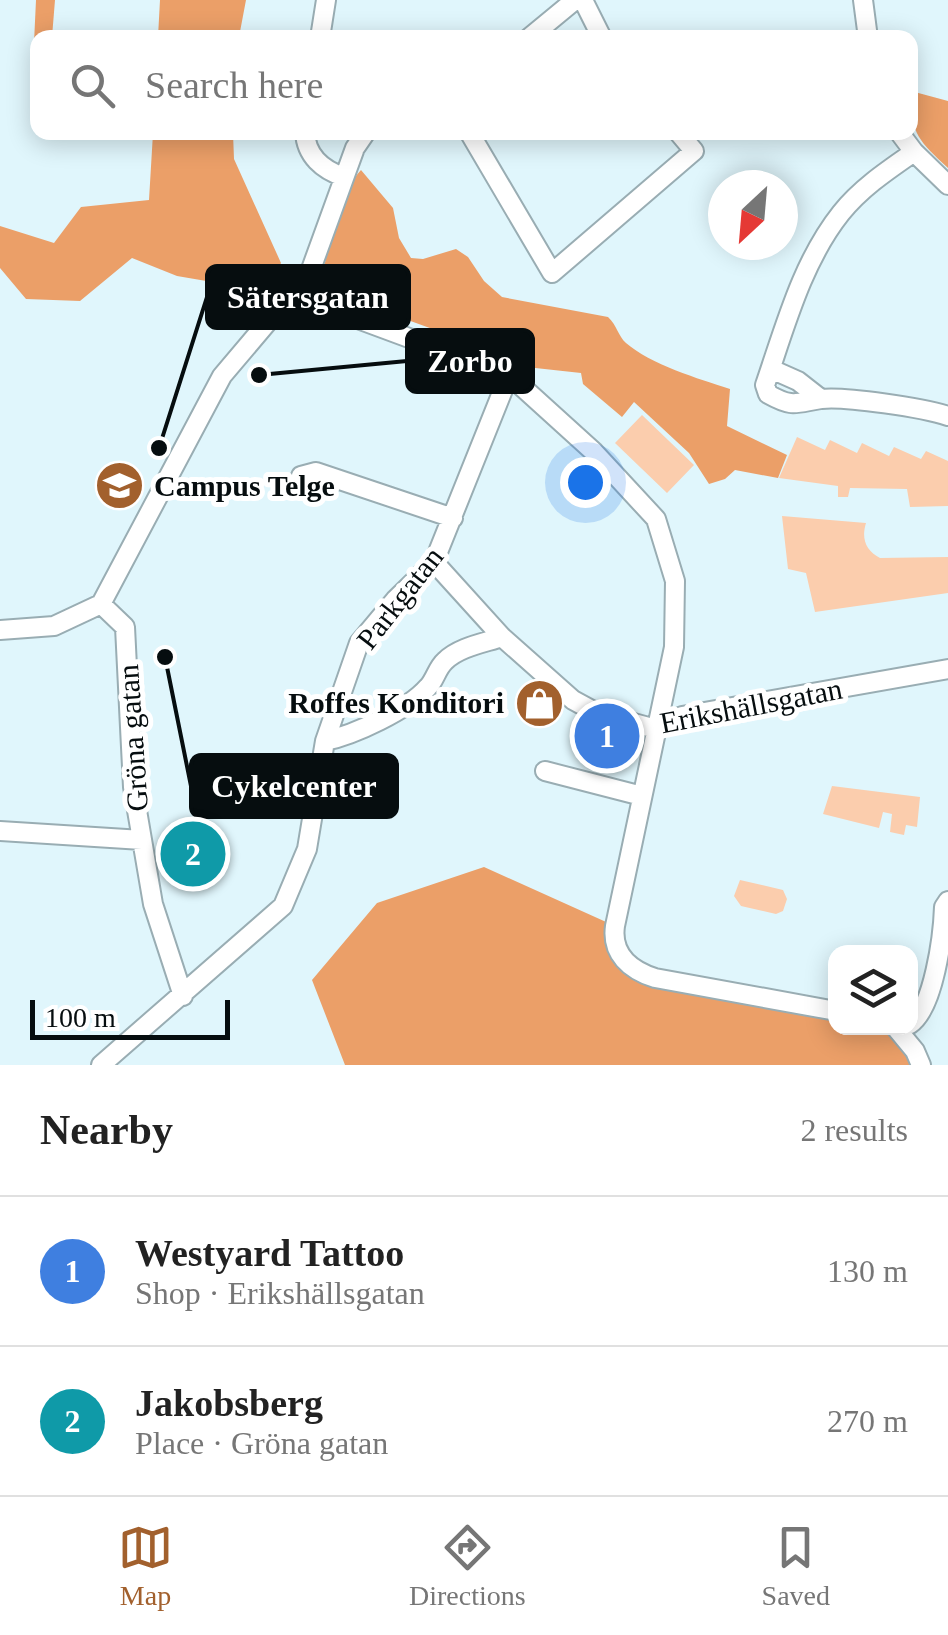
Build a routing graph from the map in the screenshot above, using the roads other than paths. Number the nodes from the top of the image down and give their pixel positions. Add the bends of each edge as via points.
1 (326, 0) edge
2 (574, 0) edge
3 (583, 0) edge
4 (863, 0) edge
5 (321, 30) edge
6 (538, 30) edge
7 (598, 30) edge
8 (867, 30) edge
9 (305, 140) edge
10 (360, 140) edge
11 (474, 140) edge
12 (685, 140) edge
13 (905, 140) edge
14 (914, 152) junction
15 (344, 177) junction
16 (948, 185) edge
17 (293, 295) junction
18 (510, 374) junction
19 (768, 377) junction
20 (821, 399) junction
21 (948, 416) edge
22 (301, 476) dead end
23 (453, 518) junction
24 (434, 562) junction
25 (101, 604) junction
26 (0, 630) edge
27 (502, 636) junction
28 (948, 669) edge
29 (656, 729) junction
30 (325, 742) junction
31 (545, 771) dead end
32 (642, 796) junction
33 (0, 831) edge
34 (142, 840) junction
35 (948, 901) edge
36 (183, 996) junction
37 (828, 1010) edge
38 (918, 1014) edge
39 (907, 1035) edge
40 (101, 1065) edge
41 (922, 1065) edge

1 - 5 street
2 - 6 street
3 - 7 street
4 - 8 street
9 - 15 street via 314,160
10 - 15 street
11 - 12 street via 552,273 694,151
13 - 14 street
14 - 16 street
14 - 19 street via 873,182 828,232
15 - 17 street via 310,272
17 - 18 street
17 - 25 street via 222,376
18 - 23 street, Parkgatan
18 - 29 street via 656,519 676,605
19 - 20 street via 798,380
19 - 20 street via 768,394 782,402 798,406
20 - 21 street
22 - 23 street via 316,472
23 - 24 street, Parkgatan
24 - 27 street, Erikshällsgatan
24 - 30 street, Parkgatan via 359,643
25 - 26 street via 54,626
25 - 34 street, Gröna gatan via 125,626
27 - 29 street, Erikshällsgatan via 584,707
27 - 30 street via 443,662 411,702
28 - 29 street, Erikshällsgatan via 682,716
29 - 32 street
30 - 36 street, Parkgatan via 307,849 283,906
31 - 32 street
32 - 37 street via 614,937 622,959 655,978
33 - 34 street
34 - 36 street, Gröna gatan via 152,904
35 - 38 street via 930,993
36 - 40 street, Parkgatan
39 - 41 street

